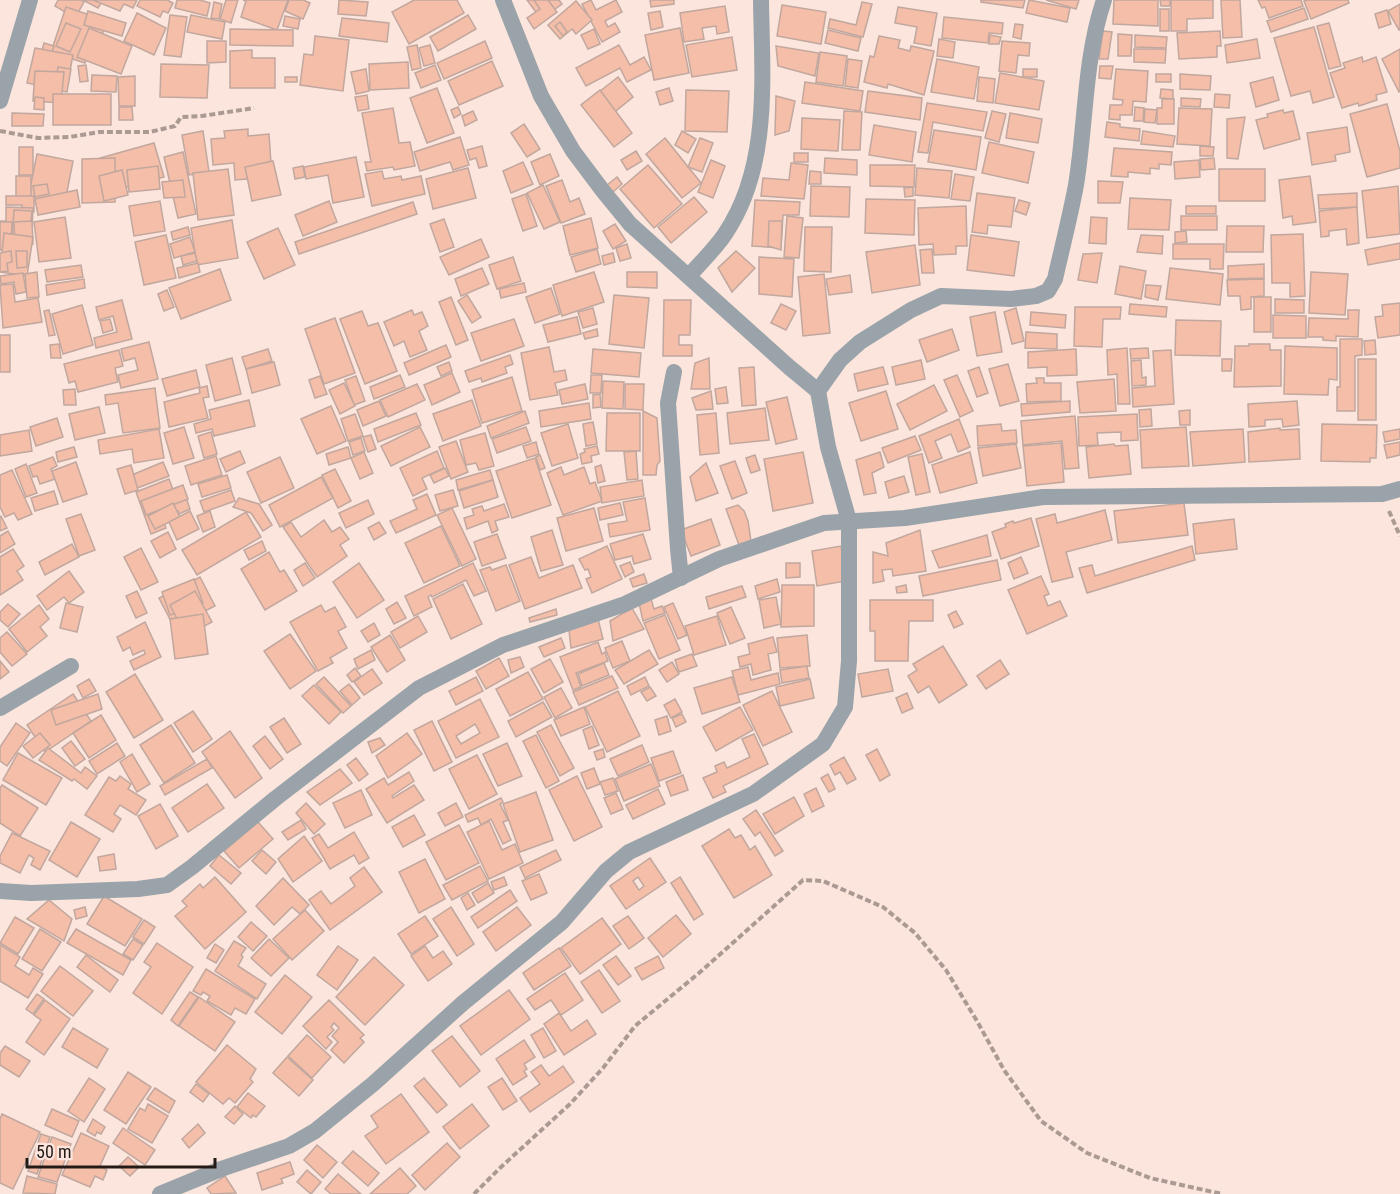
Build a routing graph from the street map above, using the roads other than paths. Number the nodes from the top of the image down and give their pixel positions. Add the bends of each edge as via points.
1 (30, 0) edge
2 (503, 0) edge
3 (761, 0) edge
4 (1104, 0) edge
5 (0, 101) edge
6 (689, 276) junction
7 (674, 372) dead end
8 (818, 391) junction
9 (1400, 489) edge
10 (849, 521) junction
11 (681, 578) junction
12 (71, 666) dead end
13 (0, 708) edge
14 (0, 891) edge
15 (160, 1194) edge

1 - 5 street
2 - 6 street via 541,96 573,151 630,224
3 - 6 street via 762,90 754,163 742,201 725,233
4 - 8 street via 1088,75 1076,185 1048,291 1011,299 941,296 860,342 840,360
6 - 8 street
7 - 11 street via 668,403
8 - 10 street via 828,447
9 - 10 street via 1382,494 1043,497 905,518
10 - 11 street via 796,531 719,559
10 - 15 street via 849,661 844,707 824,744 753,794 617,861 562,922 315,1131 289,1146
11 - 14 street via 625,604 503,645 419,688 167,885
12 - 13 street

